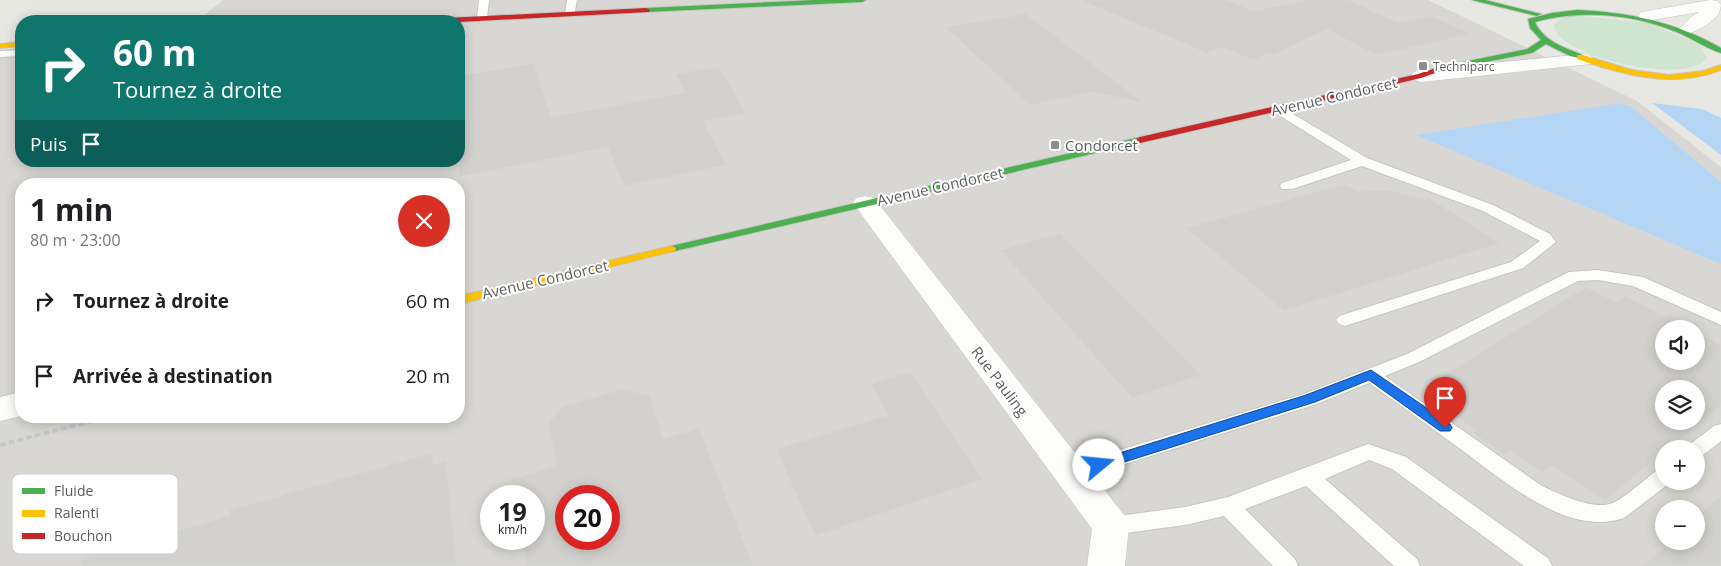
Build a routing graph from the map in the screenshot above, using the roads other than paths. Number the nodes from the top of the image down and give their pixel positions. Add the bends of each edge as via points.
1 (484, 0) edge
2 (572, 0) edge
3 (862, 0) edge
4 (1476, 0) edge
5 (1716, 3) edge
6 (570, 14) junction
7 (1537, 14) junction
8 (1647, 16) junction
9 (482, 18) junction
10 (465, 19) edge
11 (1688, 30) junction
12 (1546, 41) junction
13 (15, 45) edge
14 (0, 46) edge
15 (1721, 51) edge
16 (15, 53) edge
17 (0, 54) edge
18 (1584, 60) junction
19 (1720, 70) edge
20 (1421, 76) junction
21 (1674, 77) junction
22 (1699, 85) dead end
23 (1278, 109) junction
24 (1362, 161) junction
25 (1287, 186) dead end
26 (865, 203) junction
27 (465, 299) edge
28 (1721, 319) edge
29 (1346, 320) dead end
30 (1371, 375) junction
31 (15, 405) edge
32 (0, 409) edge
33 (1721, 431) edge
34 (1705, 443) edge
35 (1071, 474) junction
36 (1309, 476) junction
37 (1655, 483) edge
38 (1228, 506) junction
39 (1111, 526) junction
40 (1106, 566) edge
41 (1287, 566) edge
42 (1409, 566) edge
43 (1541, 566) edge

1 - 9 lane
2 - 6 lane
3 - 6 street
4 - 7 street
5 - 8 street
5 - 11 street via 1710,13
6 - 9 street
7 - 8 street via 1562,4 1616,9
7 - 12 street via 1531,21 1534,31
8 - 11 street
9 - 10 street
11 - 15 street
12 - 18 street
12 - 20 street, Avenue Condorcet via 1529,51 1442,68
13 - 14 street
16 - 17 lane
18 - 20 street, Avenue Condorcet
18 - 21 street via 1644,74
19 - 21 street via 1700,76
20 - 23 street, Avenue Condorcet
21 - 22 street
23 - 24 lane
23 - 26 street, Avenue Condorcet
24 - 25 lane
24 - 29 lane via 1488,208 1545,237 1548,242 1517,265
26 - 27 street, Avenue Condorcet
26 - 35 street, Rue Pauling
28 - 30 lane via 1637,281 1598,275 1575,276 1413,358
30 - 35 lane via 1310,399
30 - 37 lane via 1535,492 1567,507 1594,513 1617,512
31 - 32 street
33 - 34 lane
35 - 39 street, Rue Pauling
36 - 38 lane
36 - 42 lane
36 - 43 lane via 1368,452 1399,463
38 - 39 lane via 1176,518
38 - 41 lane
39 - 40 street

